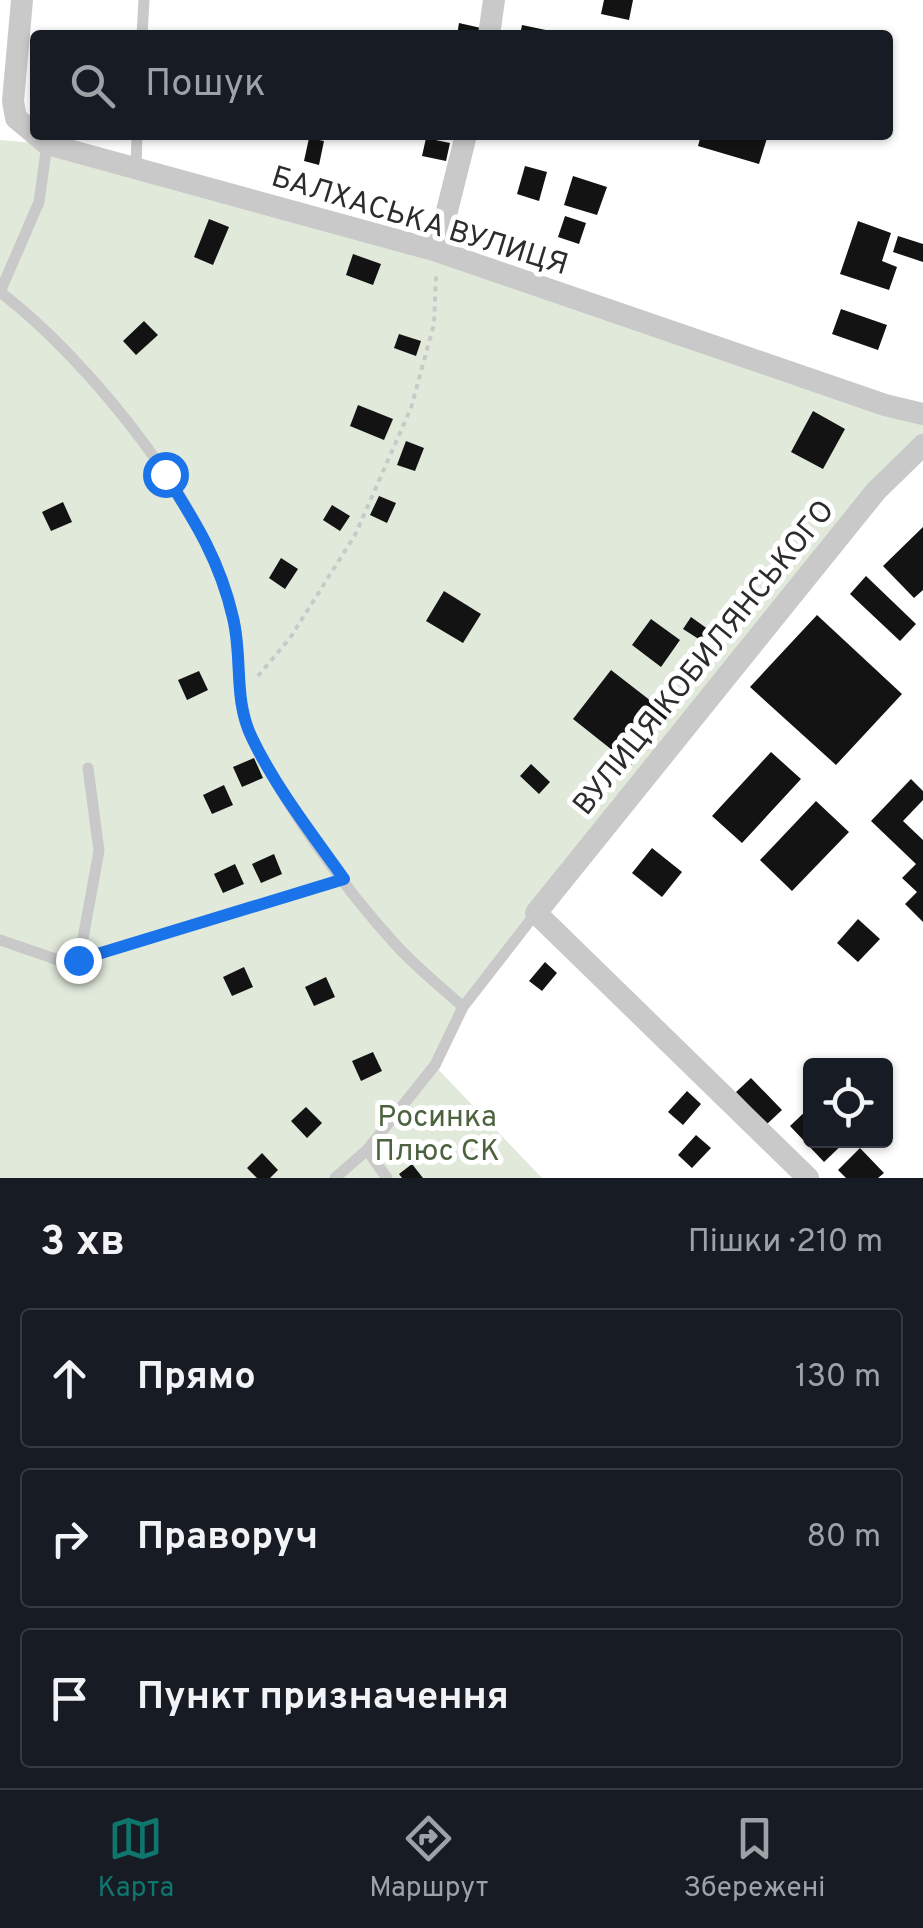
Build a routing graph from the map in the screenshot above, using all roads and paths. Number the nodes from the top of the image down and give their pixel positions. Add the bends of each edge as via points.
1 (22, 0) edge
2 (144, 0) edge
3 (494, 0) edge
4 (142, 30) edge
5 (490, 30) edge
6 (30, 129) edge
7 (43, 140) edge
8 (137, 140) edge
9 (465, 140) edge
10 (48, 144) junction
11 (136, 169) junction
12 (437, 251) junction
13 (0, 292) edge
14 (923, 414) edge
15 (923, 445) edge
16 (238, 699) junction
17 (88, 768) dead end
18 (344, 879) junction
19 (536, 913) junction
20 (0, 940) edge
21 (78, 960) junction
22 (462, 1007) junction
23 (366, 1150) junction
24 (335, 1178) edge
25 (387, 1178) edge
26 (808, 1178) edge

1 - 6 street via 13,101 16,118
2 - 4 lane
3 - 5 street
7 - 10 street
8 - 11 lane
9 - 12 street
10 - 11 street, БАЛХАСЬКА ВУЛИЦЯ
10 - 13 lane via 39,202
11 - 12 street, БАЛХАСЬКА ВУЛИЦЯ
12 - 14 street, БАЛХАСЬКА ВУЛИЦЯ
12 - 16 path via 434,324 411,408 354,535 290,638
13 - 16 lane via 122,412 210,546 234,621
15 - 19 street, ВУЛИЦЯ КОБИЛЯНСЬКОГО via 876,492
16 - 18 lane via 252,738
17 - 21 lane via 99,852
18 - 21 path
18 - 22 lane via 396,945
19 - 22 lane
19 - 26 street
20 - 21 lane via 67,963
22 - 23 lane via 435,1066
23 - 24 lane
23 - 25 lane

